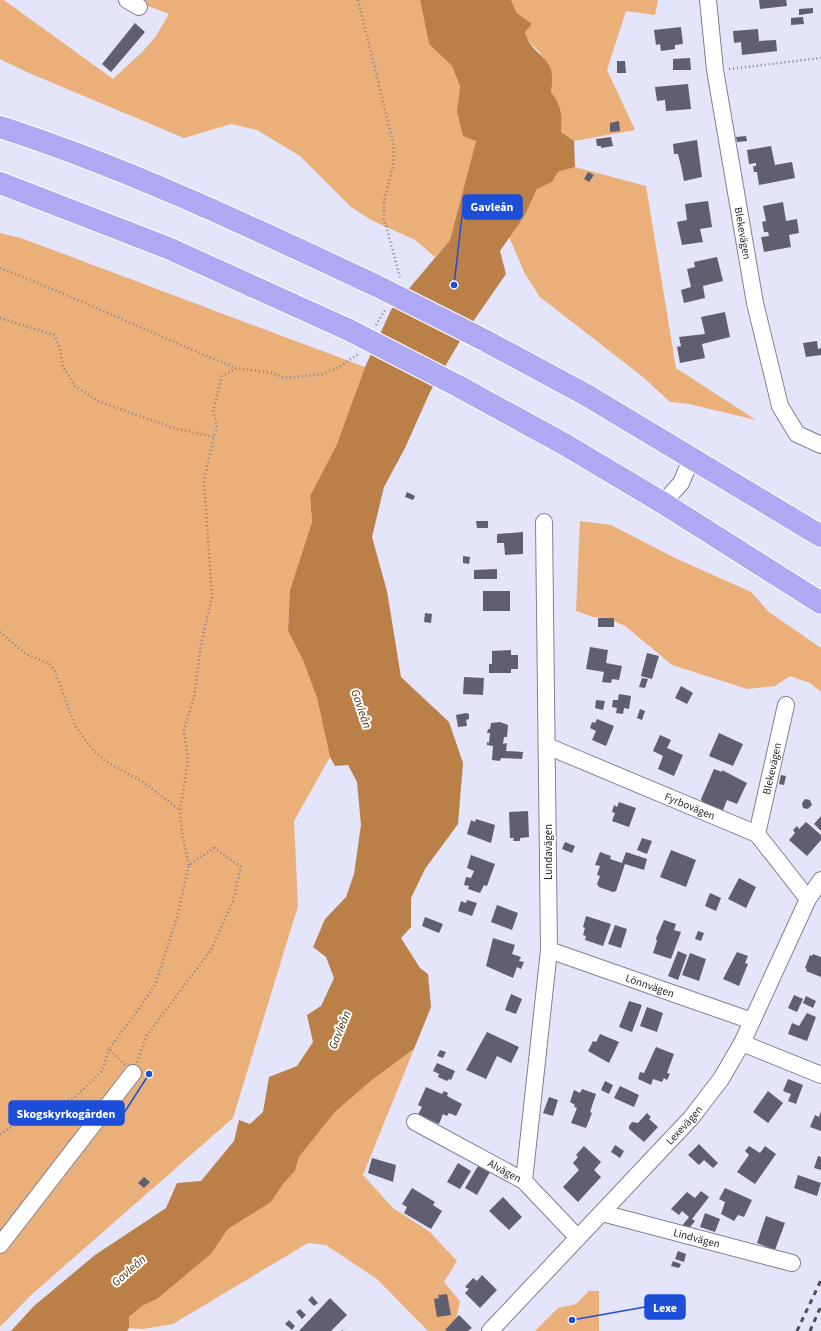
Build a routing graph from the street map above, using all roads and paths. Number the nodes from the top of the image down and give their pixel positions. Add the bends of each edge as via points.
1 (708, 0) edge
2 (821, 58) edge
3 (715, 70) junction
4 (0, 119) edge
5 (0, 127) edge
6 (33, 138) junction
7 (0, 183) edge
8 (0, 268) edge
9 (237, 368) dead end
10 (214, 437) dead end
11 (821, 445) edge
12 (692, 458) junction
13 (663, 503) junction
14 (544, 522) dead end
15 (821, 536) edge
16 (821, 603) edge
17 (0, 632) edge
18 (786, 705) dead end
19 (547, 746) junction
20 (180, 810) junction
21 (757, 834) junction
22 (189, 864) junction
23 (821, 880) edge
24 (808, 899) junction
25 (549, 950) junction
26 (752, 1021) junction
27 (742, 1043) junction
28 (109, 1049) junction
29 (132, 1073) junction
30 (821, 1075) edge
31 (415, 1122) dead end
32 (0, 1134) edge
33 (524, 1181) junction
34 (602, 1213) junction
35 (578, 1238) junction
36 (0, 1245) edge
37 (792, 1263) dead end
38 (345, 1328) dead end
39 (342, 1331) edge
40 (490, 1331) edge

1 - 3 street, Blekevägen
2 - 3 path
3 - 11 street, Blekevägen via 755,303 780,406 797,434
4 - 6 highway
5 - 6 highway
6 - 12 highway, bridge via 196,202 377,286 588,396
7 - 13 highway, bridge via 168,248 349,330 564,444
8 - 9 path
10 - 20 path via 204,480 212,597 200,644 194,697 184,730 188,761
12 - 13 street via 681,483
12 - 15 highway
13 - 16 highway
14 - 19 street, Lundavägen
17 - 20 path via 26,654 50,664 54,669 75,726 92,749 105,761 143,782
18 - 21 street, Blekevägen
19 - 21 street, Fyrbovägen
19 - 25 street, Lundavägen
20 - 22 path
21 - 24 street, Fyrbovägen
22 - 28 path via 177,917 156,983
22 - 29 path via 214,848 241,867 233,901 211,950 147,1035
23 - 24 street, Lexevägen
24 - 26 street, Lexevägen
25 - 26 street, Lönnvägen
25 - 33 street, Lundavägen
26 - 27 street, Lexevägen
27 - 30 street
27 - 34 street, Lexevägen via 721,1079 691,1118
28 - 29 path
28 - 32 path via 102,1071 74,1098 40,1110
29 - 36 street
31 - 33 street, Alvägen
33 - 35 street, Alvägen
34 - 35 street, Lexevägen
34 - 37 street, Lindvägen
35 - 40 street, Lexevägen
38 - 39 path

